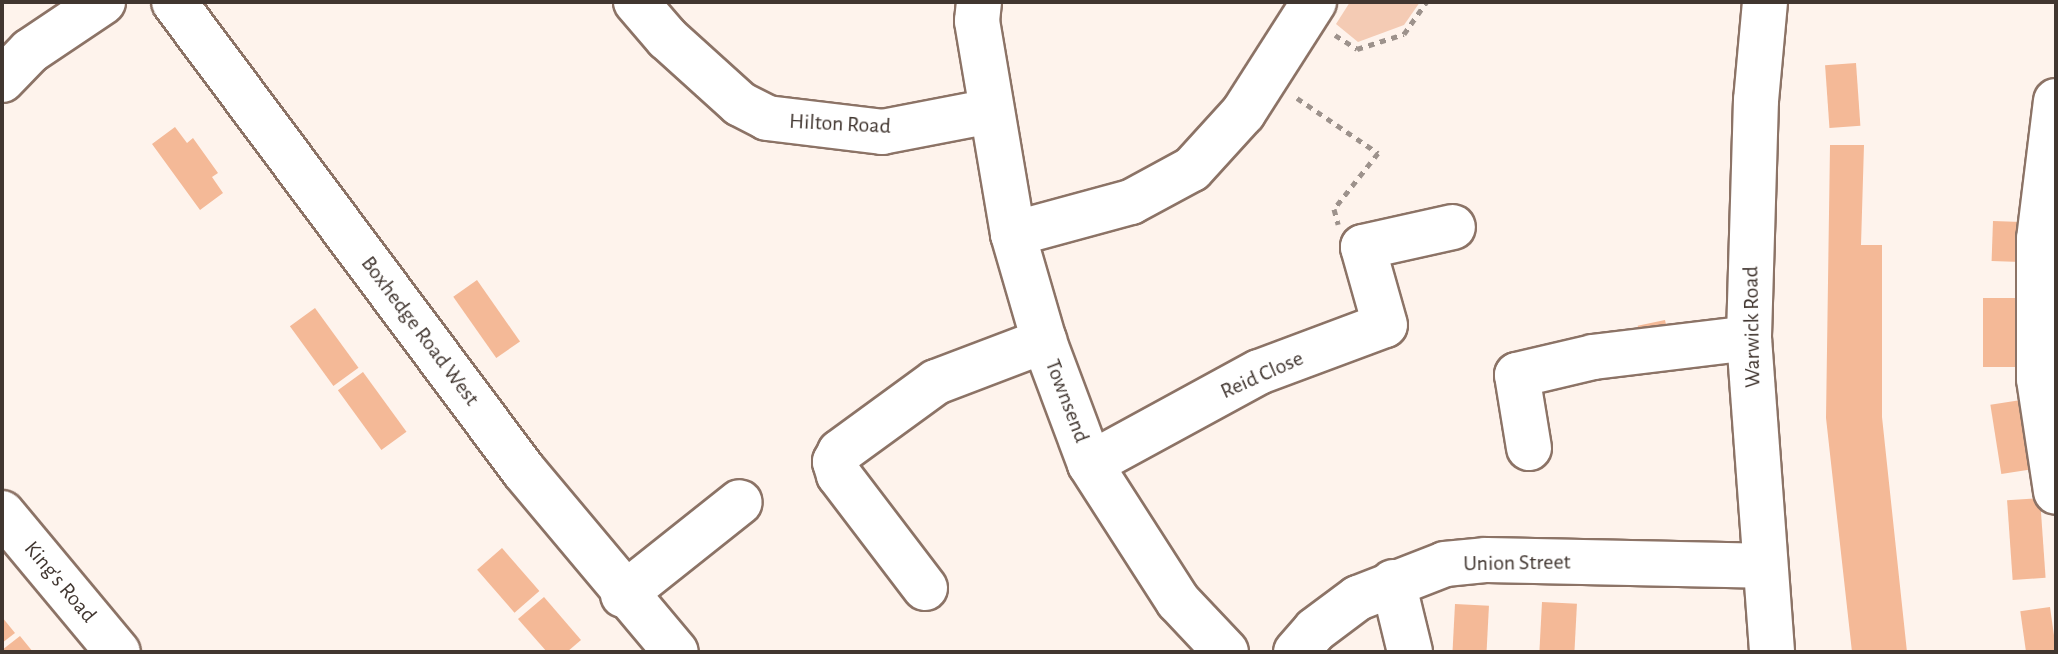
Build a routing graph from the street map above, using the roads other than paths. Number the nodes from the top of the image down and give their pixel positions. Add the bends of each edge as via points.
1 (103, 2) edge
2 (174, 2) edge
3 (636, 2) edge
4 (1765, 2) edge
5 (967, 8) edge
6 (1310, 9) edge
7 (2, 80) edge
8 (2056, 101) edge
9 (991, 111) junction
10 (1453, 227) dead end
11 (1013, 234) junction
12 (1749, 338) junction
13 (1044, 341) junction
14 (1529, 448) dead end
15 (1090, 464) junction
16 (2056, 492) edge
17 (740, 502) dead end
18 (2, 513) edge
19 (1764, 566) junction
20 (1393, 582) junction
21 (925, 588) dead end
22 (623, 595) junction
23 (118, 652) edge
24 (676, 652) edge
25 (1226, 652) edge
26 (1296, 652) edge
27 (1410, 652) edge
28 (1772, 652) edge

1 - 7 street via 30,51
2 - 22 street, Boxhedge Road West via 524,471
3 - 9 street, Hilton Road via 740,104 767,118 882,132
4 - 12 street, Warwick Road via 1756,100
5 - 9 street, Townsend
6 - 11 street via 1243,113 1192,169 1131,202
8 - 16 street via 2039,239 2039,379
9 - 11 street, Townsend
10 - 15 street, Reid Close via 1363,247 1366,268 1397,339 1259,372
11 - 13 street, Townsend
12 - 14 street via 1593,357 1517,375
12 - 19 street, Warwick Road
13 - 15 street, Townsend
13 - 21 street via 936,382 840,452 835,462 839,475
15 - 25 street, Townsend via 1178,601
17 - 22 street
18 - 23 street, King's Road
19 - 20 street, Union Street via 1485,560 1445,564
19 - 28 street, Warwick Road
20 - 26 street, Union Street via 1347,606
20 - 27 street
22 - 24 street, Boxhedge Road West

